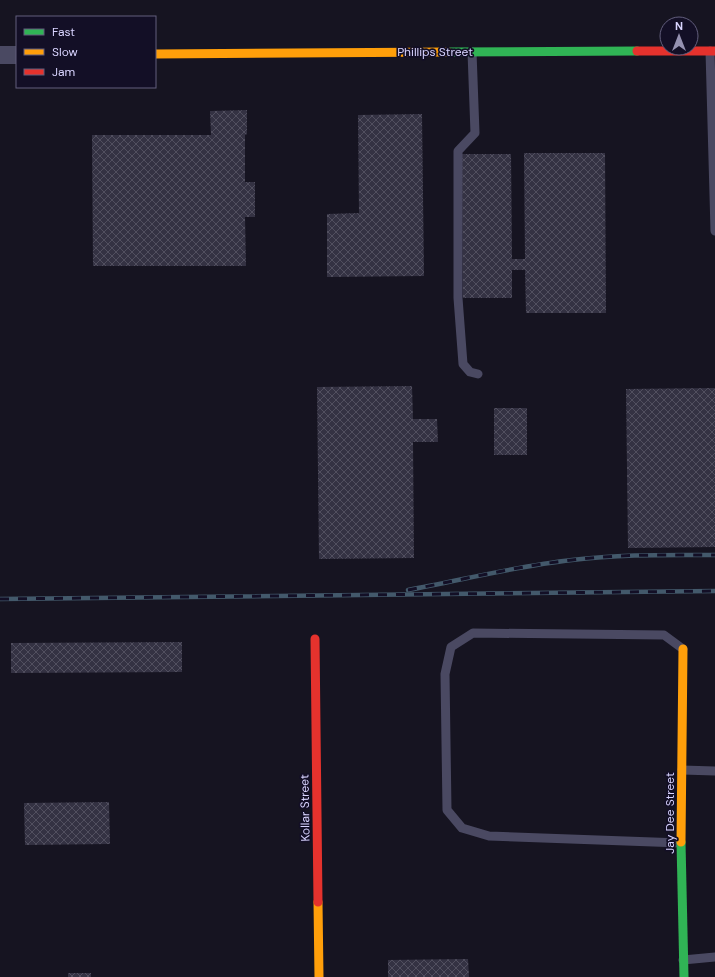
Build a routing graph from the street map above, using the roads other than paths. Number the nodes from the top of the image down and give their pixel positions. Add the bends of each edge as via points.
1 (713, 51) edge
2 (472, 52) junction
3 (156, 54) edge
4 (0, 55) edge
5 (16, 55) edge
6 (715, 231) edge
7 (478, 374) dead end
8 (315, 639) dead end
9 (684, 649) joint
10 (682, 770) junction
11 (715, 771) edge
12 (681, 843) junction
13 (715, 957) edge
14 (684, 960) junction
15 (319, 977) edge
16 (684, 977) edge

1 - 2 street, Phillips Street
1 - 6 lane
2 - 3 street, Phillips Street
2 - 7 lane via 475,133 458,151 458,298 464,364 470,372
4 - 5 street
8 - 15 street, Kollar Street
9 - 10 street, Jay Dee Street
9 - 12 lane via 664,635 473,633 451,647 445,674 447,810 462,828 489,836
10 - 11 lane
10 - 12 street, Jay Dee Street
12 - 14 street, Jay Dee Street
13 - 14 lane
14 - 16 street, Jay Dee Street

